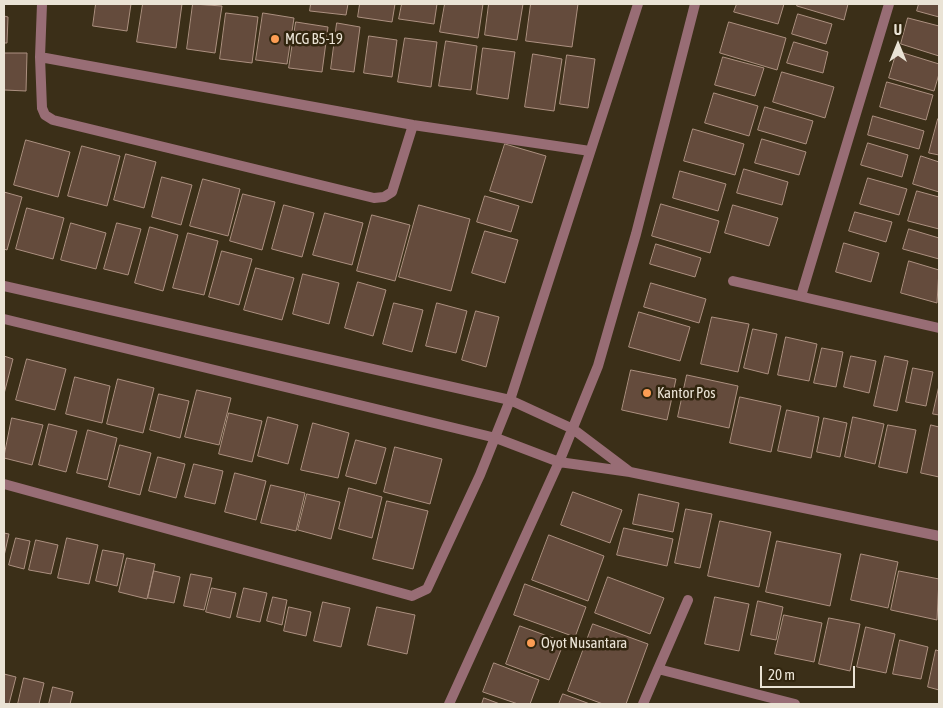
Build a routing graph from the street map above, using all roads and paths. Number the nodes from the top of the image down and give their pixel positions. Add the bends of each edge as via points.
1 (42, 4) edge
2 (638, 4) edge
3 (695, 4) edge
4 (889, 4) edge
5 (40, 57) junction
6 (413, 125) junction
7 (590, 151) junction
8 (733, 281) dead end
9 (4, 286) edge
10 (800, 296) junction
11 (4, 319) edge
12 (939, 328) edge
13 (510, 400) junction
14 (573, 429) junction
15 (496, 438) junction
16 (559, 462) junction
17 (630, 472) junction
18 (4, 484) edge
19 (939, 536) edge
20 (688, 600) dead end
21 (658, 669) junction
22 (450, 704) edge
23 (643, 704) edge
24 (795, 704) edge

1 - 5 street
2 - 7 street
3 - 14 street via 615,310 598,366
4 - 10 street
5 - 6 street
5 - 6 street via 42,108 45,115 53,120 374,198 392,192
6 - 7 street
7 - 13 street
8 - 10 street
9 - 13 street
10 - 12 street
11 - 15 street
13 - 14 street
13 - 15 street
14 - 16 street
14 - 17 street
15 - 16 street
15 - 18 street via 427,589 412,596
16 - 17 street
16 - 22 street
17 - 19 street
20 - 21 street
21 - 23 street
21 - 24 street

